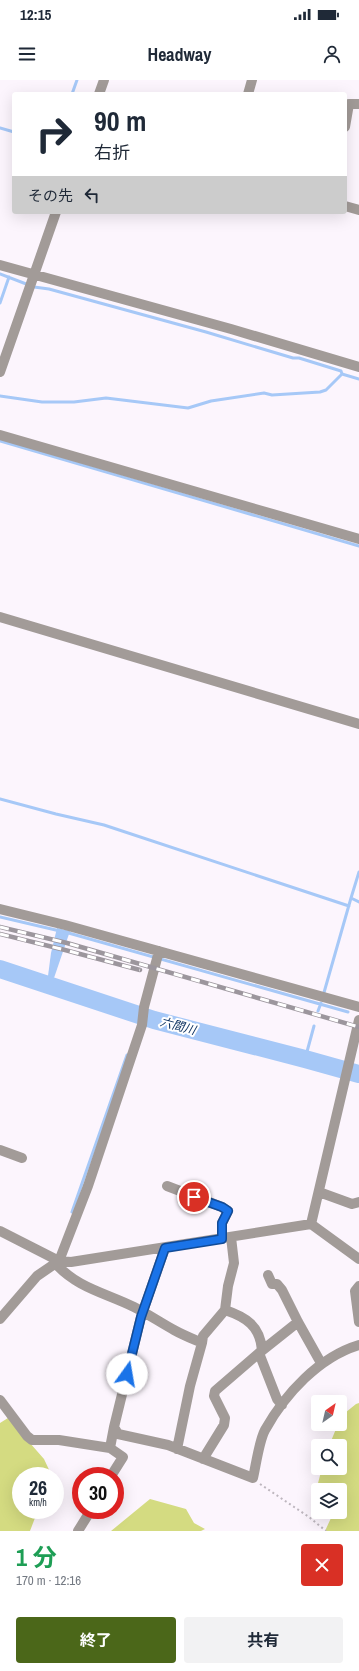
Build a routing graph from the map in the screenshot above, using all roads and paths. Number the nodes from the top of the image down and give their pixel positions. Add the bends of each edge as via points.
1 (104, 80) edge
2 (252, 80) edge
3 (100, 92) edge
4 (249, 92) edge
5 (359, 104) edge
6 (347, 116) edge
7 (347, 207) edge
8 (359, 210) edge
9 (55, 214) edge
10 (0, 265) edge
11 (31, 281) junction
12 (359, 367) edge
13 (0, 372) edge
14 (0, 435) edge
15 (359, 539) edge
16 (0, 617) edge
17 (359, 724) edge
18 (0, 909) edge
19 (158, 956) junction
20 (359, 1007) edge
21 (359, 1020) edge
22 (0, 1150) edge
23 (22, 1158) dead end
24 (166, 1186) dead end
25 (319, 1192) junction
26 (359, 1202) edge
27 (311, 1224) junction
28 (0, 1231) edge
29 (226, 1238) junction
30 (165, 1248) junction
31 (359, 1259) edge
32 (57, 1262) junction
33 (268, 1275) dead end
34 (359, 1286) edge
35 (225, 1310) junction
36 (142, 1311) junction
37 (0, 1319) edge
38 (298, 1322) junction
39 (359, 1322) edge
40 (202, 1343) junction
41 (359, 1345) edge
42 (261, 1351) junction
43 (321, 1363) junction
44 (0, 1400) edge
45 (282, 1405) junction
46 (114, 1427) junction
47 (110, 1448) junction
48 (177, 1449) junction
49 (203, 1459) junction
50 (116, 1467) edge
51 (253, 1478) junction
52 (85, 1519) edge
53 (78, 1531) edge
54 (326, 1531) edge

1 - 3 street
2 - 4 street
5 - 6 street via 349,104
7 - 8 street
9 - 11 street
10 - 11 street
11 - 12 street via 231,329
11 - 13 street
14 - 15 street
16 - 17 street
18 - 19 street via 65,925
19 - 20 street
19 - 32 street via 144,1007 142,1025 88,1186
21 - 25 street
22 - 23 street
24 - 29 street via 228,1211 222,1223
25 - 26 street via 352,1204
25 - 27 street
27 - 29 street
27 - 31 street
28 - 32 street
29 - 30 street
29 - 35 street via 234,1264
30 - 32 street
30 - 36 street
32 - 36 street via 70,1278 80,1284
32 - 37 street via 37,1276
33 - 38 street via 272,1284 277,1284 282,1290
34 - 39 street via 355,1291
35 - 40 street via 203,1336
35 - 42 street via 248,1321 259,1335
36 - 40 street
36 - 46 street
38 - 42 street
38 - 43 street
40 - 48 street
41 - 43 street via 344,1349
42 - 45 street via 277,1399
42 - 49 street via 215,1391 214,1396 225,1418 224,1425
43 - 45 street
44 - 47 street via 32,1440 59,1440
45 - 51 street via 264,1431
46 - 47 street
46 - 48 street via 118,1434
47 - 50 street via 123,1456
48 - 49 street
49 - 51 street
51 - 54 path
52 - 53 street

